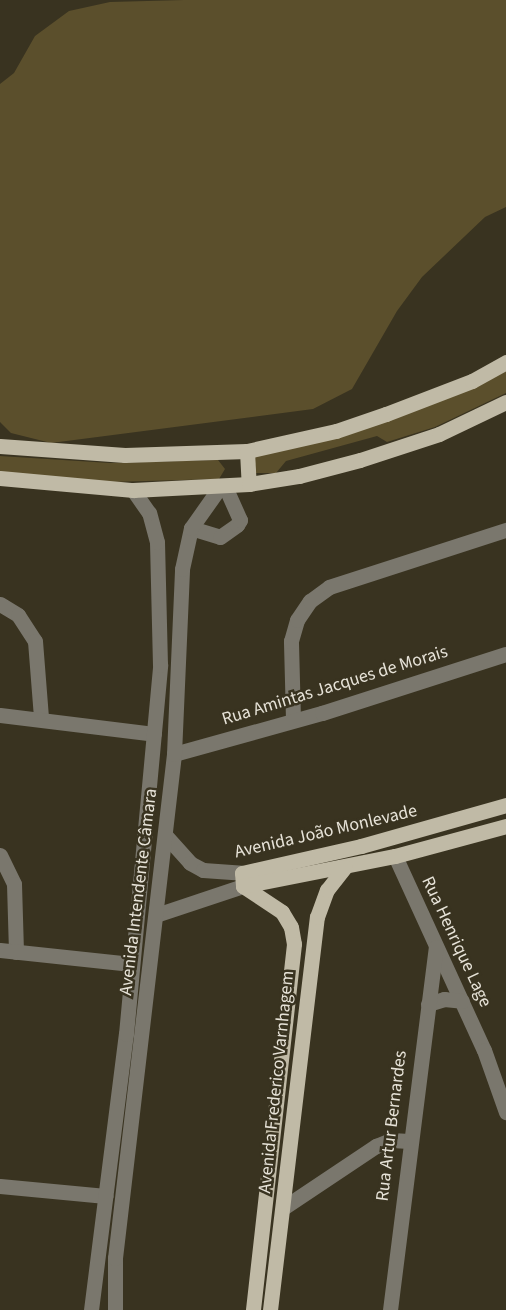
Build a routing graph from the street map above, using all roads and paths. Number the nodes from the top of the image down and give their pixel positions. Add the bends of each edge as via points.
1 (506, 362) edge
2 (506, 402) edge
3 (0, 446) edge
4 (247, 451) junction
5 (0, 478) edge
6 (249, 484) junction
7 (223, 486) junction
8 (133, 490) junction
9 (191, 528) junction
10 (506, 530) edge
11 (0, 604) edge
12 (506, 654) edge
13 (160, 665) junction
14 (178, 667) junction
15 (0, 715) edge
16 (41, 718) junction
17 (293, 719) junction
18 (154, 735) junction
19 (174, 754) junction
20 (149, 803) junction
21 (506, 805) edge
22 (170, 806) junction
23 (461, 820) junction
24 (506, 826) edge
25 (166, 836) junction
26 (463, 838) junction
27 (0, 855) edge
28 (395, 856) junction
29 (345, 867) junction
30 (242, 879) junction
31 (156, 915) junction
32 (436, 947) junction
33 (0, 950) edge
34 (16, 952) junction
35 (293, 961) junction
36 (309, 963) junction
37 (131, 964) junction
38 (462, 1001) junction
39 (428, 1004) junction
40 (126, 1034) junction
41 (143, 1036) junction
42 (506, 1112) edge
43 (409, 1141) junction
44 (0, 1186) edge
45 (106, 1196) junction
46 (283, 1208) junction
47 (107, 1257) junction
48 (253, 1306) edge
49 (270, 1308) edge
50 (91, 1310) edge
51 (115, 1310) edge
52 (390, 1310) edge

1 - 4 main road via 472,381 376,418
2 - 6 main road via 439,434 360,460
3 - 4 main road via 125,455
4 - 6 main road
5 - 8 main road
6 - 7 main road
7 - 8 main road
7 - 9 street, Avenida Intendente Câmara
7 - 9 street via 240,520 237,525 220,537
8 - 13 street, Avenida Intendente Câmara via 149,513 157,542
9 - 14 street, Avenida Intendente Câmara via 183,569
10 - 17 street via 329,587 310,601 297,620 291,641
11 - 16 street via 18,615 35,641
12 - 17 street, Rua Amintas Jacques de Morais
13 - 14 street
13 - 18 street, Avenida Intendente Câmara
14 - 19 street, Avenida Intendente Câmara
15 - 16 street
16 - 18 street
17 - 19 street, Rua Amintas Jacques de Morais
18 - 20 street, Avenida Intendente Câmara
19 - 22 street, Avenida Intendente Câmara
20 - 22 street
20 - 37 street, Avenida Intendente Câmara
21 - 23 main road, Avenida João Monlevade
22 - 25 street, Avenida Intendente Câmara
23 - 26 main road via 466,828
23 - 30 main road, Avenida João Monlevade
24 - 26 main road, Avenida João Monlevade
25 - 30 street, Avenida João Monlevade via 190,863
25 - 31 street, Avenida Intendente Câmara
26 - 28 main road, Avenida João Monlevade
27 - 34 street via 14,884
28 - 29 main road, Avenida João Monlevade
28 - 32 street, Rua Henrique Lage
29 - 30 main road, Avenida João Monlevade
29 - 36 main road, Avenida Frederico Varnhagem via 320,903
30 - 31 street, Avenida João Monlevade
30 - 35 main road, Avenida Frederico Varnhagem via 286,918 293,934
31 - 41 street, Avenida Intendente Câmara
32 - 38 street, Rua Henrique Lage
32 - 39 street, Rua Artur Bernardes
33 - 34 street
34 - 37 street
35 - 36 main road
35 - 48 main road, Avenida Frederico Varnhagem
36 - 46 main road, Avenida Frederico Varnhagem
37 - 40 street, Avenida Intendente Câmara
38 - 39 street via 444,999
38 - 42 street, Rua Henrique Lage
39 - 43 street, Rua Artur Bernardes
40 - 41 street
40 - 45 street, Avenida Intendente Câmara
41 - 47 street, Avenida Intendente Câmara
43 - 46 street via 391,1140 376,1146
43 - 52 street, Rua Artur Bernardes
44 - 45 street
45 - 47 street, Avenida Intendente Câmara
46 - 49 main road, Avenida Frederico Varnhagem
47 - 50 street, Avenida Intendente Câmara
47 - 51 street, Avenida Intendente Câmara
48 - 49 main road

